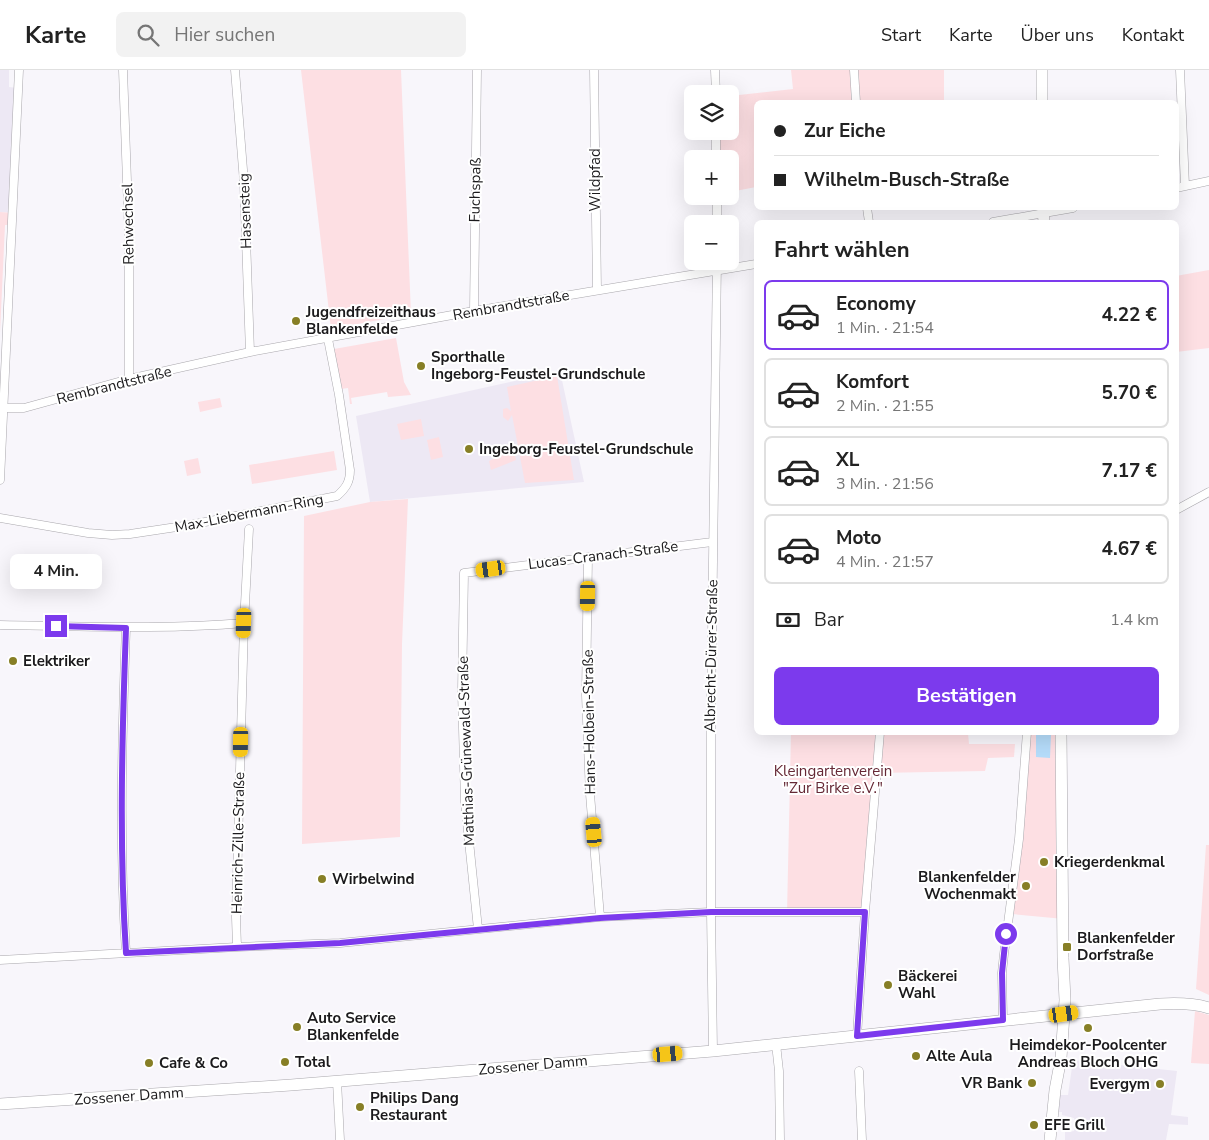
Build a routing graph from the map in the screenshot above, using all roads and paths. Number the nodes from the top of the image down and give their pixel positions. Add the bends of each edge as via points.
1 (19, 70) edge
2 (123, 70) edge
3 (235, 70) edge
4 (477, 70) edge
5 (594, 70) edge
6 (715, 70) edge
7 (854, 70) edge
8 (1042, 70) edge
9 (1180, 70) edge
10 (716, 85) edge
11 (856, 100) edge
12 (1042, 100) edge
13 (1209, 181) edge
14 (1185, 186) junction
15 (1179, 187) edge
16 (1063, 210) edge
17 (1043, 214) edge
18 (1006, 220) edge
19 (754, 264) edge
20 (739, 267) edge
21 (718, 270) joint
22 (597, 290) junction
23 (474, 311) junction
24 (328, 339) junction
25 (250, 352) junction
26 (129, 378) junction
27 (3, 408) junction
28 (0, 480) edge
29 (1209, 492) edge
30 (1179, 508) edge
31 (0, 518) edge
32 (249, 529) dead end
33 (712, 542) junction
34 (588, 557) junction
35 (464, 573) joint
36 (244, 623) junction
37 (0, 625) edge
38 (126, 628) junction
39 (880, 735) edge
40 (1028, 735) edge
41 (1061, 735) edge
42 (711, 912) junction
43 (865, 912) junction
44 (600, 918) junction
45 (478, 929) junction
46 (237, 947) junction
47 (126, 953) junction
48 (0, 960) edge
49 (1209, 1008) edge
50 (1064, 1014) junction
51 (1003, 1020) junction
52 (857, 1036) junction
53 (776, 1044) junction
54 (713, 1051) junction
55 (859, 1071) dead end
56 (337, 1081) junction
57 (0, 1104) edge
58 (340, 1140) edge
59 (780, 1140) edge
60 (862, 1140) edge
61 (1050, 1140) edge

1 - 27 street
2 - 26 street, Rehwechsel via 129,237
3 - 25 street, Hasensteig via 244,182
4 - 23 street, Fuchspaß
5 - 22 street, Wildpfad
6 - 10 street
7 - 11 street
8 - 12 main road
9 - 14 street
13 - 14 street
14 - 15 street
16 - 17 street
17 - 18 street
19 - 20 street, Rembrandtstraße
21 - 22 street, Rembrandtstraße
21 - 33 street, Albrecht-Dürer-Straße
22 - 23 street, Rembrandtstraße
23 - 24 street, Rembrandtstraße
24 - 25 street, Rembrandtstraße
24 - 31 street, Max-Liebermann-Ring via 350,470 347,485 337,496 130,534 88,533
25 - 26 street, Rembrandtstraße
26 - 27 street, Rembrandtstraße via 24,408
27 - 28 street
29 - 30 street
32 - 36 street, Heinrich-Zille-Straße
33 - 34 street, Lucas-Cranach-Straße
33 - 42 street, Albrecht-Dürer-Straße
34 - 35 street, Lucas-Cranach-Straße
34 - 44 street, Hans-Holbein-Straße via 586,695
35 - 45 street, Matthias-Grünewald-Straße via 462,691 465,802
36 - 38 street
36 - 46 street, Heinrich-Zille-Straße
37 - 38 street
38 - 47 street via 122,889
39 - 43 street
40 - 51 street via 1002,973
41 - 50 main road
42 - 43 street
42 - 44 street
42 - 54 street, Albrecht-Dürer-Straße
43 - 52 street
44 - 45 street
45 - 46 street via 340,943
46 - 47 street
47 - 48 street
49 - 50 main road, Zossener Damm via 1179,1002
50 - 51 main road, Zossener Damm
50 - 61 main road
51 - 52 main road, Zossener Damm
52 - 53 main road, Zossener Damm
53 - 54 main road, Zossener Damm
53 - 59 street
54 - 56 main road, Zossener Damm
55 - 60 street
56 - 57 main road, Zossener Damm
56 - 58 street

